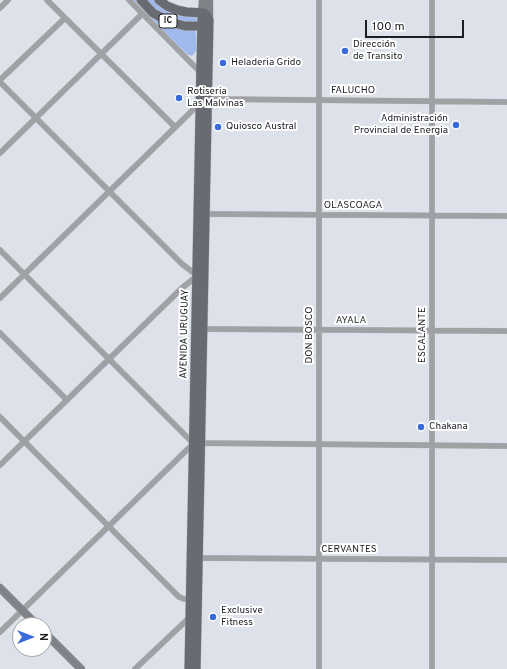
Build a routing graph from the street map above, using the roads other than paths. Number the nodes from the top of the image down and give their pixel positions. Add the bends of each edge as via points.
1 (8, 0) edge
2 (47, 0) edge
3 (129, 0) edge
4 (140, 0) edge
5 (159, 0) edge
6 (202, 0) edge
7 (209, 0) edge
8 (318, 0) edge
9 (432, 0) edge
10 (0, 8) edge
11 (142, 14) junction
12 (65, 18) junction
13 (204, 20) junction
14 (101, 54) junction
15 (201, 73) junction
16 (0, 81) edge
17 (319, 100) junction
18 (204, 101) junction
19 (432, 101) junction
20 (507, 102) edge
21 (36, 118) junction
22 (175, 127) junction
23 (0, 153) edge
24 (110, 191) junction
25 (201, 214) junction
26 (319, 215) junction
27 (432, 216) junction
28 (507, 216) edge
29 (0, 250) edge
30 (24, 274) junction
31 (200, 276) junction
32 (0, 298) edge
33 (199, 329) junction
34 (319, 330) junction
35 (432, 330) junction
36 (507, 331) edge
37 (0, 333) edge
38 (109, 359) junction
39 (66, 400) junction
40 (0, 418) edge
41 (24, 442) junction
42 (197, 443) junction
43 (319, 444) junction
44 (432, 445) junction
45 (507, 446) edge
46 (0, 465) edge
47 (109, 526) junction
48 (195, 558) junction
49 (319, 559) junction
50 (432, 560) junction
51 (507, 560) edge
52 (0, 588) edge
53 (194, 599) junction
54 (22, 610) junction
55 (194, 613) junction
56 (29, 617) edge
57 (0, 632) edge
58 (52, 640) edge
59 (81, 669) edge
60 (135, 669) edge
61 (189, 669) edge
62 (196, 669) edge
63 (319, 669) edge
64 (432, 669) edge

1 - 10 street
2 - 12 street
3 - 11 street
4 - 13 main road, IC via 153,13 179,25
5 - 13 main road, IC via 167,6
6 - 13 street, AVENIDA URUGUAY
7 - 13 street, AVENIDA URUGUAY
8 - 17 street, DON BOSCO
9 - 19 street, ESCALANTE
11 - 14 street
11 - 15 street
12 - 14 street
12 - 16 street
13 - 15 main road, AVENIDA URUGUAY
13 - 18 main road, AVENIDA URUGUAY
14 - 21 street
14 - 22 street
15 - 18 main road, AVENIDA URUGUAY
16 - 21 street
17 - 18 street, FALUCHO
17 - 19 street, FALUCHO
17 - 26 street, DON BOSCO
18 - 22 street
18 - 25 main road, AVENIDA URUGUAY
19 - 20 street, FALUCHO
19 - 27 street, ESCALANTE
21 - 23 street
21 - 24 street
22 - 24 street
24 - 30 street
24 - 31 street via 182,264
25 - 26 street, OLASCOAGA
25 - 31 main road, AVENIDA URUGUAY
26 - 27 street, OLASCOAGA
26 - 34 street, DON BOSCO
27 - 28 street, OLASCOAGA
27 - 35 street, ESCALANTE
29 - 30 street
30 - 32 street
30 - 38 street
31 - 33 main road, AVENIDA URUGUAY
31 - 38 street via 182,288
33 - 34 street, AYALA
33 - 42 main road, AVENIDA URUGUAY
34 - 35 street, AYALA
34 - 43 street, DON BOSCO
35 - 36 street, AYALA
35 - 44 street, ESCALANTE
37 - 39 street
38 - 39 street
38 - 42 street
39 - 41 street
40 - 41 street
41 - 46 street
41 - 47 street
42 - 43 street
42 - 47 street
42 - 48 main road, AVENIDA URUGUAY
43 - 44 street
43 - 49 street, DON BOSCO
44 - 45 street
44 - 50 street, ESCALANTE
47 - 53 street via 179,596
47 - 54 street
48 - 49 street, CERVANTES
48 - 53 main road, AVENIDA URUGUAY
49 - 50 street, CERVANTES
49 - 63 street, DON BOSCO
50 - 51 street, CERVANTES
50 - 64 street, ESCALANTE
52 - 54 street
53 - 55 main road, AVENIDA URUGUAY
54 - 56 street
54 - 57 street
55 - 60 street
55 - 61 main road, AVENIDA URUGUAY
55 - 62 main road, AVENIDA URUGUAY
58 - 59 street

